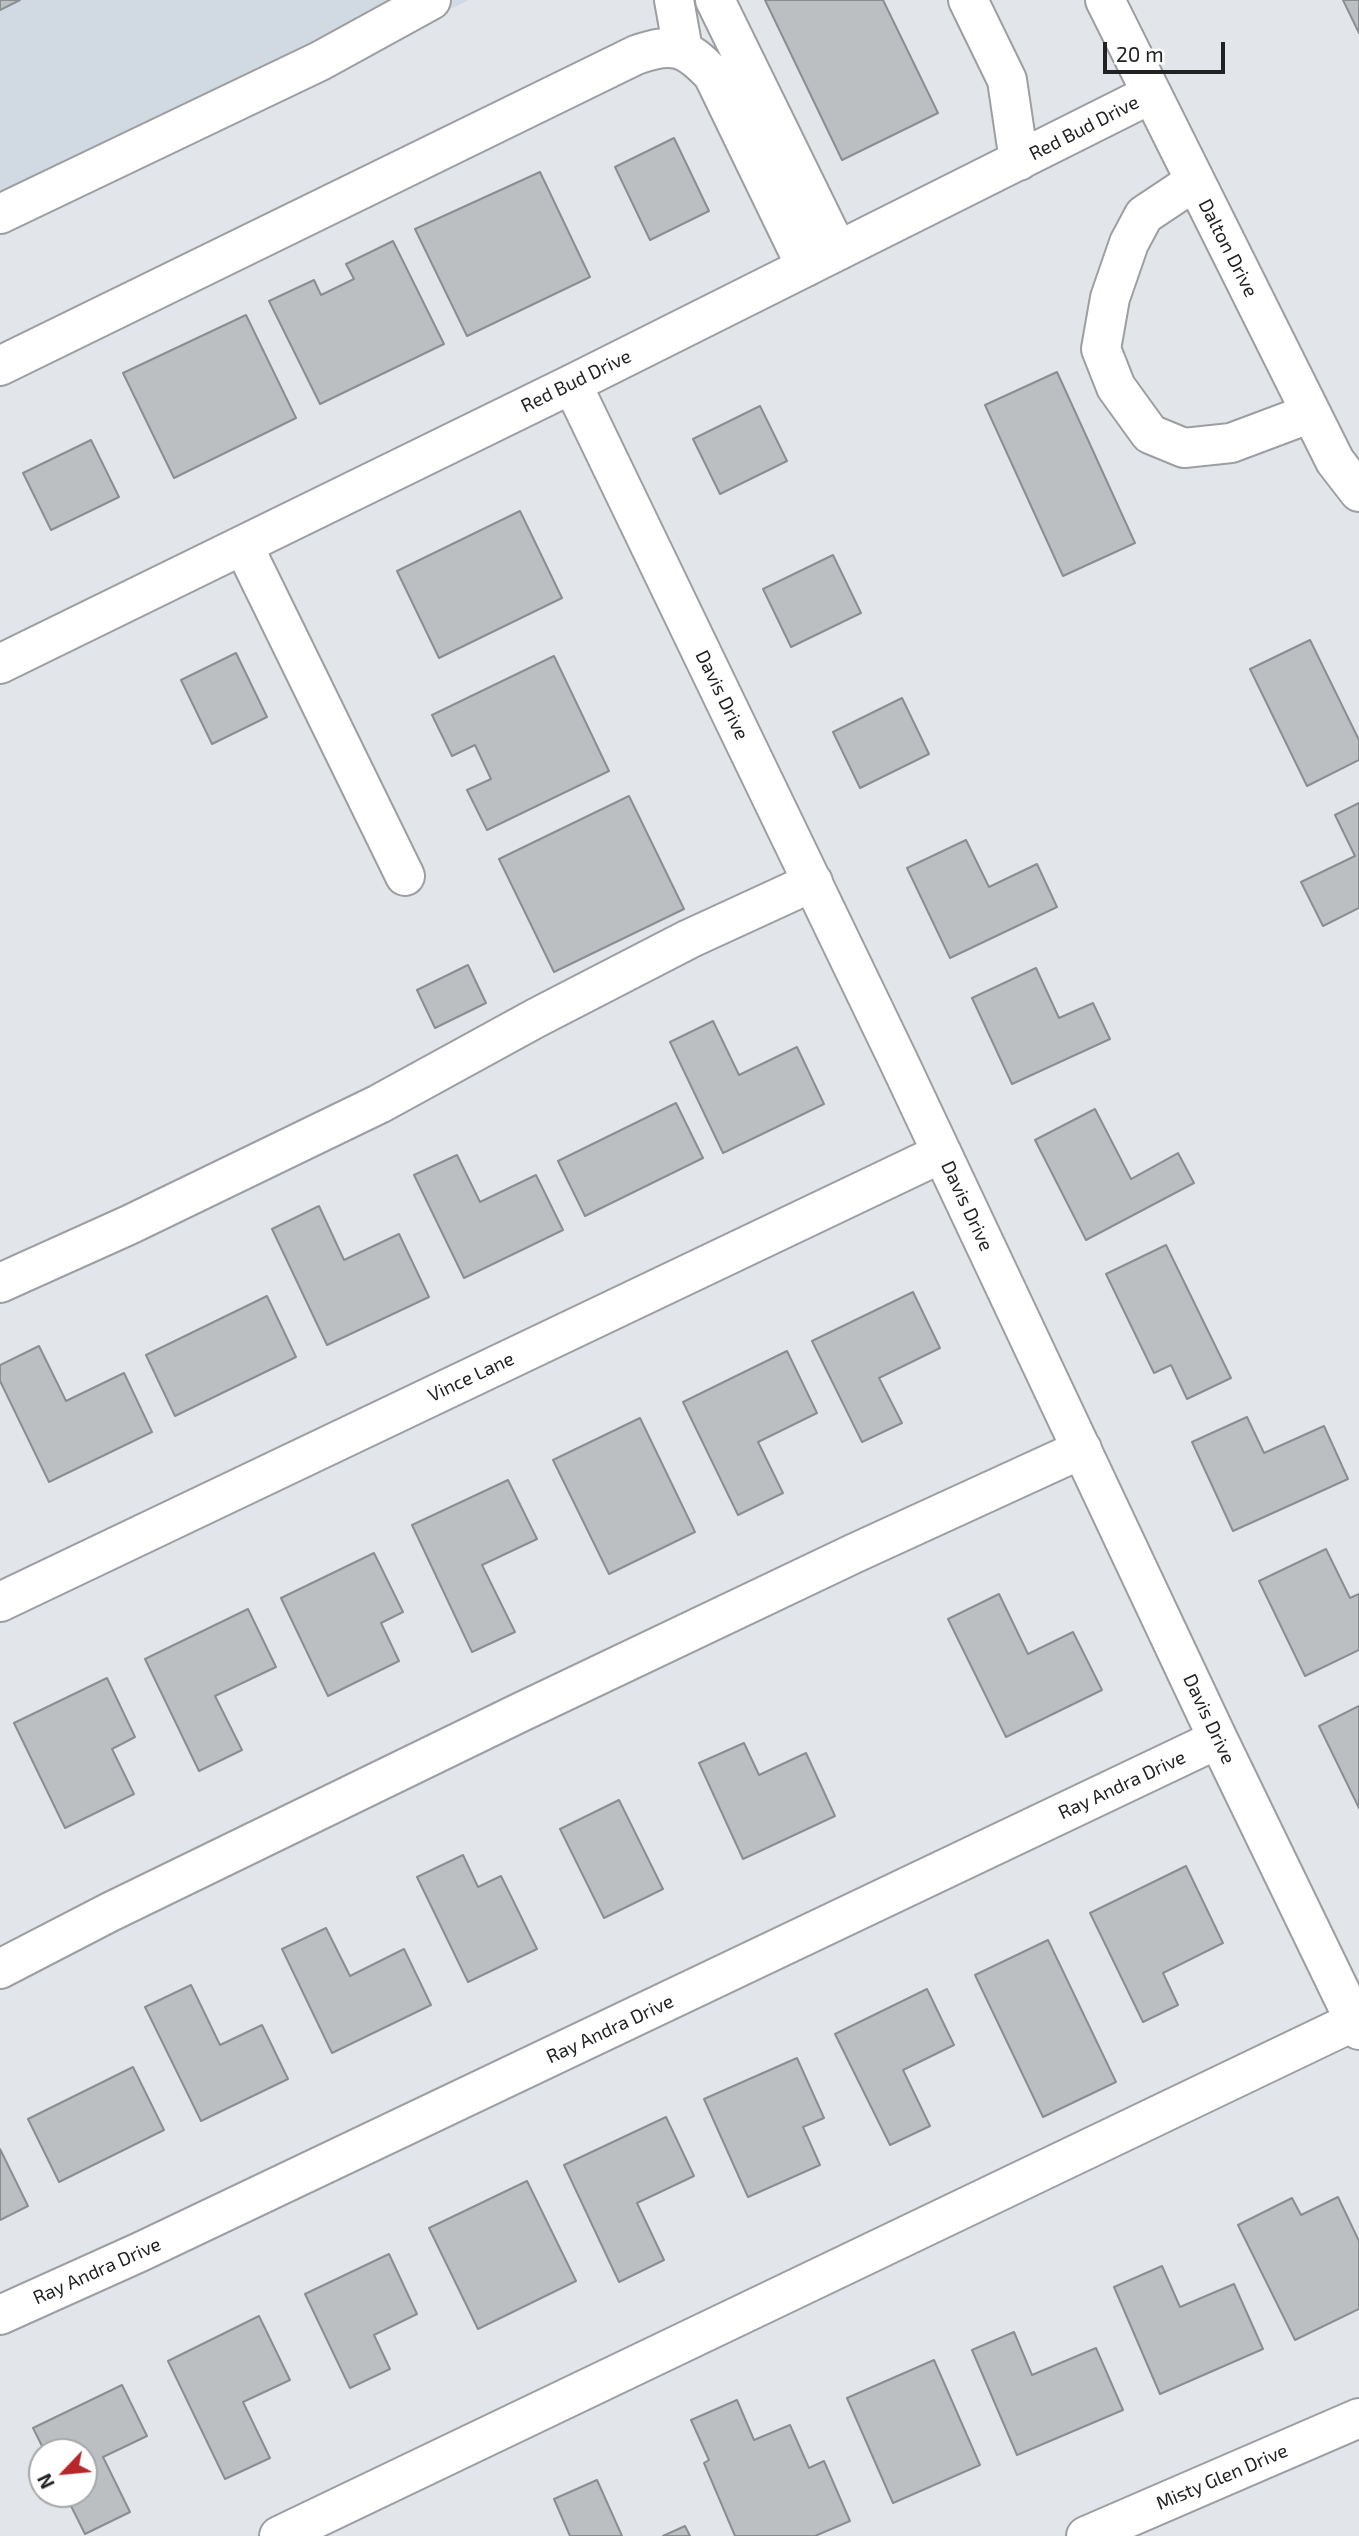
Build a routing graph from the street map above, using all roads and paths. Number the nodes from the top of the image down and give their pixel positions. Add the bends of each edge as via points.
1 (431, 0) edge
2 (674, 0) edge
3 (715, 0) edge
4 (968, 0) edge
5 (1105, 0) edge
6 (683, 50) junction
7 (1151, 94) junction
8 (1019, 161) junction
9 (1195, 181) junction
10 (0, 214) edge
11 (822, 259) junction
12 (0, 366) edge
13 (572, 384) junction
14 (1311, 413) junction
15 (1359, 492) edge
16 (243, 545) junction
17 (0, 664) edge
18 (405, 876) dead end
19 (813, 882) junction
20 (942, 1153) junction
21 (0, 1283) edge
22 (1082, 1449) junction
23 (0, 1602) edge
24 (1219, 1739) junction
25 (0, 1969) edge
26 (1357, 2026) edge
27 (0, 2315) edge
28 (1359, 2418) edge
29 (279, 2536) edge
30 (1086, 2536) edge

1 - 10 street via 320,61
2 - 6 street
3 - 11 street
4 - 8 street via 1010,88
5 - 7 street, Dalton Drive
6 - 11 street via 713,75
6 - 12 street via 662,46 636,54
7 - 8 street, Red Bud Drive
7 - 9 street, Dalton Drive
8 - 11 street, Red Bud Drive
9 - 14 street, Dalton Drive
9 - 14 street via 1144,215 1129,243 1110,298 1101,349 1115,387 1150,434 1184,448 1231,443
11 - 13 street, Red Bud Drive
13 - 16 street, Red Bud Drive
13 - 19 street, Davis Drive
14 - 15 street, Dalton Drive via 1335,461
16 - 17 street, Red Bud Drive
16 - 18 street
19 - 20 street, Davis Drive
19 - 21 street via 666,951 379,1104
20 - 22 street, Davis Drive
20 - 23 street, Vince Lane
22 - 24 street, Davis Drive
22 - 25 street via 519,1713
24 - 26 street, Davis Drive
24 - 27 street, Ray Andra Drive
26 - 29 street
28 - 30 street, Misty Glen Drive

